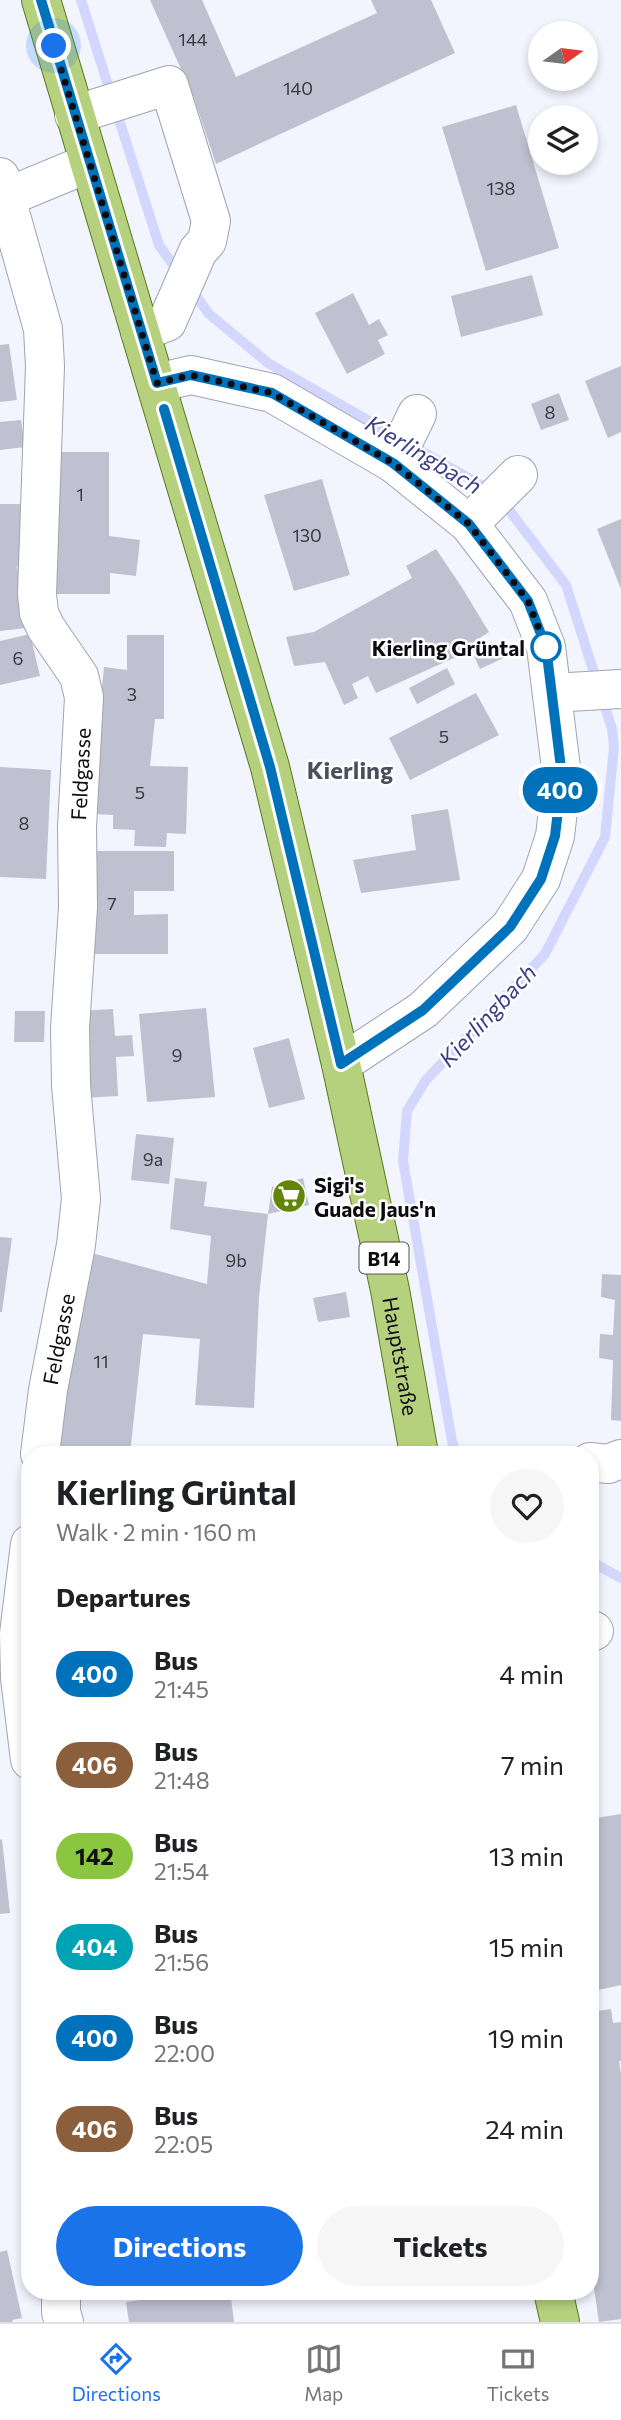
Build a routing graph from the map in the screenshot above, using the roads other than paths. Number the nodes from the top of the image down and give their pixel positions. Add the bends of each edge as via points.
1 (41, 0) edge
2 (87, 111) junction
3 (89, 163) junction
4 (4, 187) edge
5 (140, 332) junction
6 (157, 383) junction
7 (417, 415) dead end
8 (393, 463) junction
9 (518, 475) dead end
10 (469, 524) junction
11 (586, 691) edge
12 (341, 1064) junction
13 (41, 1446) edge
14 (418, 1446) edge
15 (621, 1459) edge
16 (599, 1463) edge
17 (21, 1618) edge
18 (21, 1685) edge
19 (61, 2300) edge
20 (555, 2300) edge
21 (64, 2322) edge
22 (560, 2322) edge

1 - 2 main road, Hauptstraße / B14
2 - 3 main road, Hauptstraße / B14
2 - 5 street via 169,85 211,221 207,242 198,251 167,322
3 - 4 street, Feldgasse
3 - 5 main road, Hauptstraße / B14
4 - 13 street, Feldgasse via 43,329 46,366 39,613 79,676 84,697 70,1028 80,1199
5 - 6 main road, Hauptstraße / B14
6 - 8 street via 191,375 272,393
6 - 12 main road, Hauptstraße / B14 via 270,767
7 - 8 street
8 - 10 street
9 - 10 street
10 - 11 street via 528,601 546,647
11 - 12 street via 562,776 555,836 541,879 510,927 423,1010
12 - 14 main road, Hauptstraße / B14 via 390,1290
15 - 16 street
17 - 18 street
19 - 21 street
20 - 22 main road

